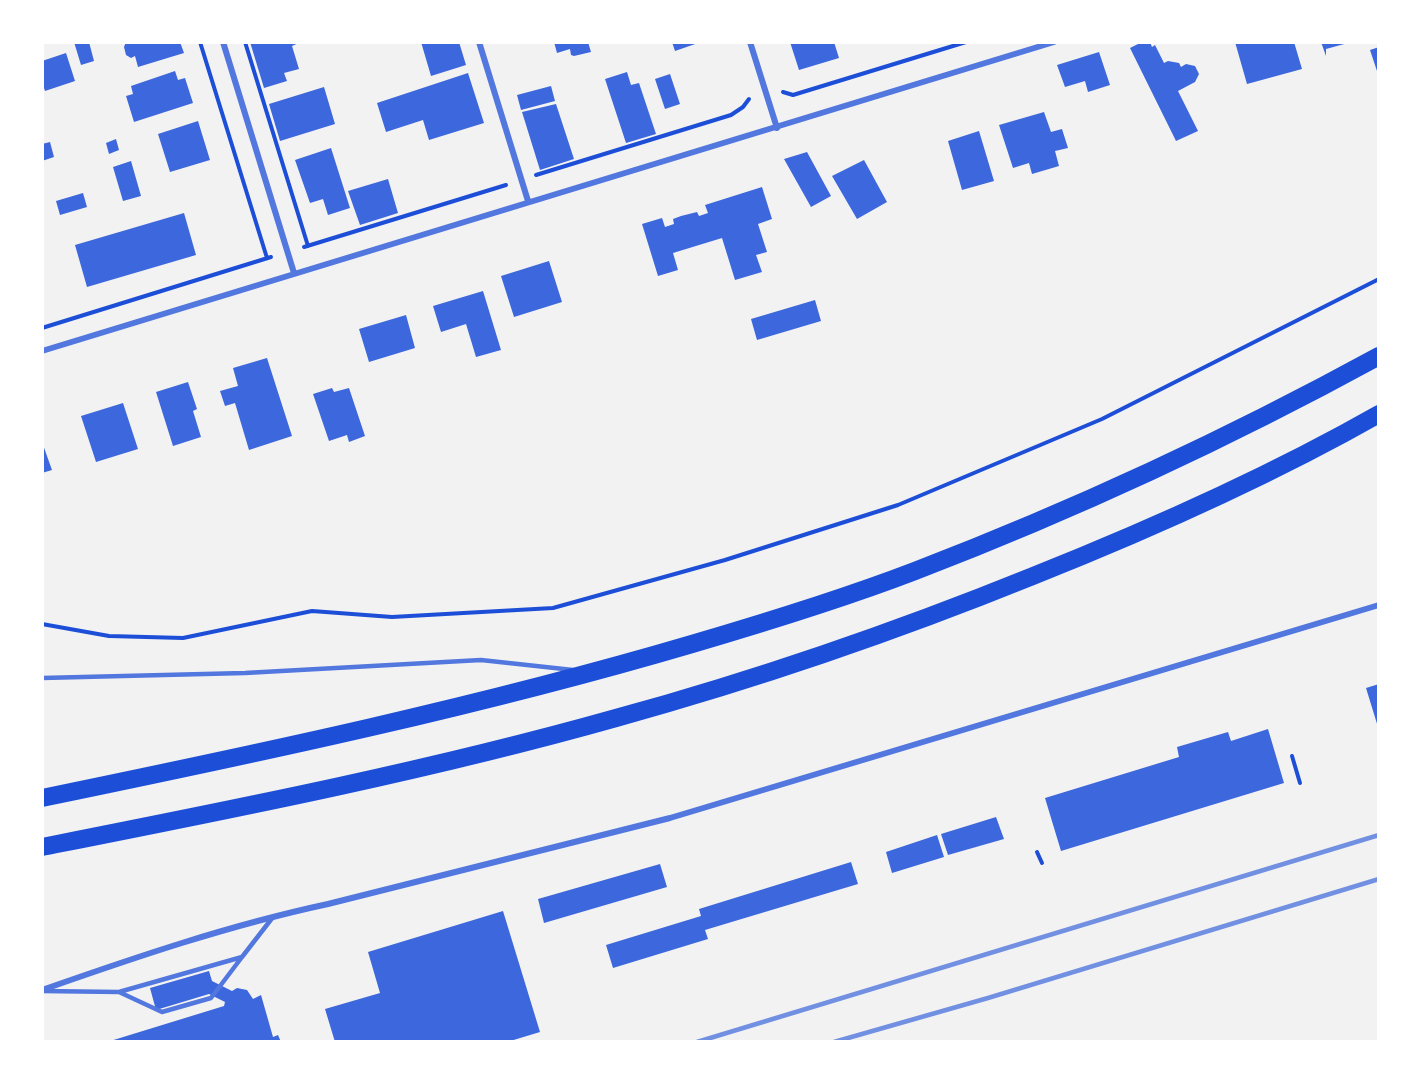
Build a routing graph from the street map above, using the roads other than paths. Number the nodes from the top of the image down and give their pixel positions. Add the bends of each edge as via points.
1 (223, 42) edge
2 (479, 42) edge
3 (750, 42) edge
4 (1054, 42) edge
5 (777, 128) junction
6 (528, 201) junction
7 (294, 273) junction
8 (42, 351) edge
9 (1379, 356) edge
10 (1379, 414) edge
11 (1379, 605) edge
12 (596, 672) junction
13 (42, 678) edge
14 (42, 798) edge
15 (42, 847) edge
16 (274, 915) junction
17 (242, 957) junction
18 (42, 991) edge
19 (119, 992) junction

1 - 7 street
2 - 6 street
3 - 5 street
4 - 5 street
5 - 6 street
6 - 7 street
7 - 8 street
9 - 12 highway via 1182,457 913,572 765,622
10 - 15 highway via 1198,507 1088,554 933,616 776,670 615,718 420,768
11 - 16 street via 670,818
12 - 13 lane via 482,660 245,673
12 - 14 highway via 412,719
16 - 17 lane
16 - 18 street via 146,953
17 - 19 lane
17 - 19 lane via 211,998 162,1012
18 - 19 lane

